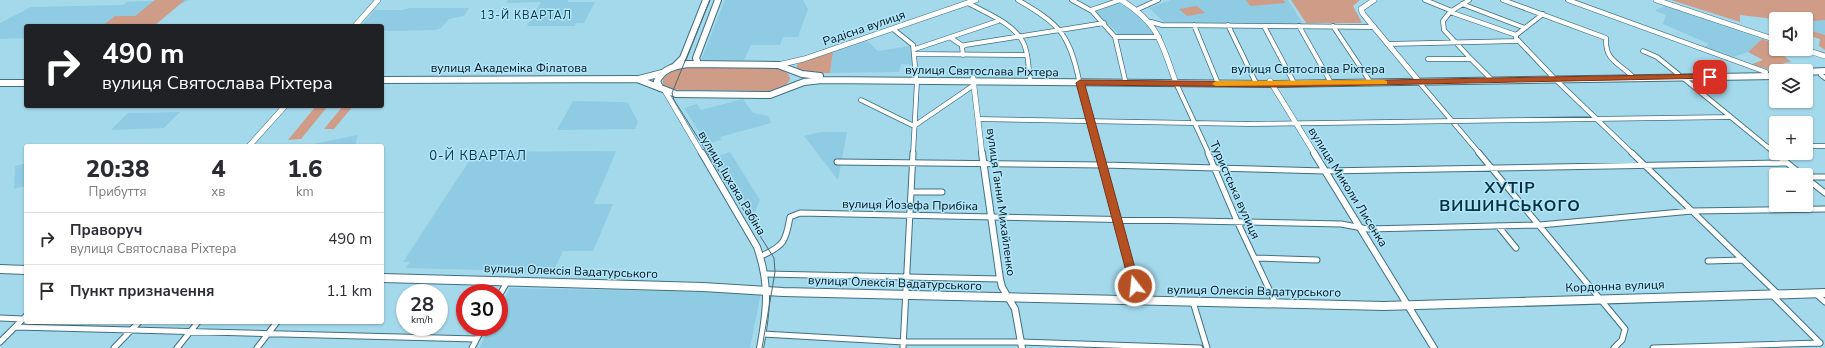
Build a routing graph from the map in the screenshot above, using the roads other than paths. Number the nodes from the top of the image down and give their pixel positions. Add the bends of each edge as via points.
1 (378, 0) edge
2 (706, 0) edge
3 (718, 0) edge
4 (976, 0) edge
5 (1018, 0) edge
6 (1072, 0) edge
7 (1121, 0) edge
8 (1158, 0) edge
9 (1374, 0) edge
10 (1425, 0) edge
11 (1469, 0) edge
12 (1503, 0) edge
13 (1568, 0) edge
14 (1656, 0) edge
15 (968, 3) junction
16 (1462, 4) junction
17 (1138, 9) junction
18 (1091, 10) junction
19 (1451, 12) junction
20 (1543, 14) junction
21 (998, 21) junction
22 (1151, 22) junction
23 (1104, 23) junction
24 (357, 24) edge
25 (1194, 25) junction
26 (1228, 25) junction
27 (1264, 26) junction
28 (1299, 26) junction
29 (1333, 26) junction
30 (1374, 27) junction
31 (1525, 28) junction
32 (893, 29) junction
33 (1062, 30) junction
34 (1516, 35) junction
35 (1018, 36) junction
36 (1115, 37) junction
37 (1160, 37) junction
38 (951, 38) junction
39 (1769, 38) edge
40 (1517, 41) junction
41 (1456, 43) junction
42 (1388, 44) junction
43 (963, 46) junction
44 (915, 49) junction
45 (1643, 51) dead end
46 (1813, 52) edge
47 (916, 54) junction
48 (963, 55) junction
49 (1027, 55) junction
50 (1825, 56) edge
51 (804, 59) junction
52 (1428, 59) dead end
53 (1471, 59) junction
54 (698, 64) junction
55 (778, 65) junction
56 (675, 66) junction
57 (792, 71) junction
58 (662, 72) junction
59 (1766, 72) joint
60 (1813, 73) edge
61 (1631, 75) junction
62 (1813, 75) edge
63 (1824, 75) edge
64 (1680, 76) junction
65 (1769, 76) edge
66 (1490, 78) junction
67 (1554, 78) junction
68 (637, 79) junction
69 (916, 79) junction
70 (1030, 79) junction
71 (384, 80) edge
72 (1125, 80) junction
73 (1369, 80) junction
74 (1080, 81) junction
75 (1217, 81) junction
76 (1255, 81) junction
77 (1293, 81) junction
78 (1330, 81) junction
79 (1418, 81) junction
80 (974, 82) junction
81 (1176, 82) junction
82 (0, 83) edge
83 (24, 83) edge
84 (1270, 83) junction
85 (789, 87) junction
86 (662, 90) junction
87 (861, 100) dead end
88 (283, 108) edge
89 (1730, 117) junction
90 (978, 119) junction
91 (1596, 119) junction
92 (1090, 120) junction
93 (1452, 120) junction
94 (1195, 122) junction
95 (1295, 123) junction
96 (914, 126) junction
97 (251, 144) edge
98 (1813, 146) edge
99 (1825, 146) edge
100 (1767, 147) joint
101 (837, 162) dead end
102 (1785, 162) junction
103 (912, 163) junction
104 (984, 164) junction
105 (1104, 165) junction
106 (1645, 166) junction
107 (1214, 168) junction
108 (1492, 168) junction
109 (1793, 168) edge
110 (1325, 171) junction
111 (1825, 176) edge
112 (1813, 177) edge
113 (1813, 183) edge
114 (911, 192) junction
115 (942, 192) dead end
116 (1825, 193) edge
117 (1825, 209) edge
118 (1692, 211) junction
119 (910, 215) junction
120 (990, 217) junction
121 (1118, 219) junction
122 (1237, 221) junction
123 (1540, 225) junction
124 (1498, 226) junction
125 (1360, 228) junction
126 (1516, 248) dead end
127 (761, 256) junction
128 (1255, 258) junction
129 (1317, 260) dead end
130 (1743, 260) junction
131 (1708, 261) dead end
132 (0, 269) edge
133 (24, 270) edge
134 (766, 274) junction
135 (907, 277) junction
136 (384, 278) edge
137 (1000, 279) junction
138 (507, 282) joint
139 (768, 290) junction
140 (1815, 293) junction
141 (1825, 293) edge
142 (1774, 294) junction
143 (907, 295) junction
144 (1010, 298) junction
145 (1600, 299) junction
146 (1139, 300) junction
147 (1193, 302) junction
148 (1825, 302) edge
149 (1276, 304) junction
150 (1407, 305) junction
151 (0, 318) edge
152 (24, 318) edge
153 (24, 319) edge
154 (136, 324) edge
155 (196, 324) edge
156 (276, 324) edge
157 (16, 327) junction
158 (131, 330) junction
159 (190, 332) junction
160 (268, 334) junction
161 (763, 334) junction
162 (478, 336) edge
163 (476, 339) junction
164 (0, 342) edge
165 (904, 342) junction
166 (1021, 345) edge
167 (1705, 347) edge
168 (114, 348) edge
169 (177, 348) edge
170 (257, 348) edge
171 (472, 348) edge
172 (760, 348) edge
173 (903, 348) edge
174 (1200, 348) edge
175 (1207, 348) edge
176 (1434, 348) edge
177 (1614, 348) edge
178 (1653, 348) edge

1 - 24 street
2 - 56 main road via 683,58
3 - 54 main road via 696,58
4 - 15 street, Радісна вулиця
5 - 33 street via 1053,21
6 - 18 street
7 - 17 street, Туристська вулиця
7 - 18 street
8 - 17 street
9 - 30 street via 1361,9
10 - 19 street
11 - 16 street
12 - 20 street
13 - 59 street
14 - 39 street
15 - 21 street
15 - 32 street, Радісна вулиця
16 - 19 street
16 - 31 street
17 - 22 street, Туристська вулиця
18 - 23 street
19 - 34 street
19 - 41 street via 1442,21 1444,30
20 - 31 street
20 - 61 street via 1606,38 1604,50 1608,57
21 - 35 street
21 - 38 street
22 - 25 street via 1162,25
22 - 37 street, Туристська вулиця
23 - 33 street
23 - 36 street
25 - 26 street
25 - 75 street
26 - 27 street
26 - 76 street
27 - 28 street
27 - 77 street
28 - 29 street
28 - 78 street
29 - 30 street
29 - 73 street
30 - 42 street
31 - 34 street
32 - 44 street via 910,41
32 - 51 street, Радісна вулиця
33 - 35 street
33 - 74 street via 1074,53
34 - 40 street
35 - 43 street
35 - 49 street
36 - 37 street
36 - 72 street
37 - 81 street, Туристська вулиця
38 - 43 street
38 - 44 street
40 - 41 street
40 - 67 street
41 - 42 street
41 - 53 street
42 - 79 street
43 - 48 street
44 - 47 street
45 - 64 street via 1657,58
46 - 50 street
47 - 48 street
47 - 69 street
48 - 49 street
49 - 70 street
51 - 55 street, Радісна вулиця
51 - 57 street, Радісна вулиця
52 - 53 street
53 - 66 street
54 - 55 main road
54 - 56 main road
55 - 57 main road, вулиця Святослава Ріхтера
56 - 58 main road, вулиця Академіка Філатова
57 - 69 main road, вулиця Святослава Ріхтера via 822,76
57 - 85 main road via 794,78
58 - 68 main road, вулиця Академіка Філатова
58 - 86 main road via 657,80
59 - 64 main road, вулиця Святослава Ріхтера
60 - 63 main road
61 - 64 main road, вулиця Святослава Ріхтера
61 - 67 main road, вулиця Святослава Ріхтера
62 - 63 main road
64 - 65 main road, вулиця Святослава Ріхтера
64 - 67 main road, вулиця Святослава Ріхтера
64 - 89 street
66 - 67 main road, вулиця Святослава Ріхтера
66 - 79 main road, вулиця Святослава Ріхтера
67 - 79 main road, вулиця Святослава Ріхтера
67 - 91 street
68 - 71 main road, вулиця Академіка Філатова
68 - 86 main road, вулиця Академіка Філатова via 654,84
69 - 80 main road, вулиця Святослава Ріхтера
69 - 85 main road, вулиця Святослава Ріхтера via 822,80
69 - 96 street
70 - 74 main road, вулиця Святослава Ріхтера
70 - 80 main road, вулиця Святослава Ріхтера
72 - 74 main road, вулиця Святослава Ріхтера
72 - 81 main road, вулиця Святослава Ріхтера
73 - 78 main road, вулиця Святослава Ріхтера
73 - 79 main road, вулиця Святослава Ріхтера
74 - 80 main road, вулиця Святослава Ріхтера
74 - 81 main road, вулиця Святослава Ріхтера
74 - 92 street
75 - 76 main road, вулиця Святослава Ріхтера
75 - 81 main road, вулиця Святослава Ріхтера
76 - 84 main road, вулиця Святослава Ріхтера
77 - 78 main road, вулиця Святослава Ріхтера
77 - 84 main road, вулиця Святослава Ріхтера
79 - 84 main road, вулиця Святослава Ріхтера
79 - 93 street
80 - 90 street, вулиця Ганни Михайленко
80 - 96 street
81 - 84 main road, вулиця Святослава Ріхтера
81 - 94 street, Туристська вулиця
82 - 83 main road
84 - 95 street, вулиця Миколи Лисенка
85 - 86 main road, вулиця Святослава Ріхтера via 770,95 683,94
86 - 127 street, вулиця Іцхака Рабіна
87 - 96 street
88 - 97 street
89 - 91 street
89 - 100 street
90 - 92 street
90 - 104 street, вулиця Ганни Михайленко
91 - 93 street
91 - 106 street
92 - 94 street
92 - 105 street
93 - 95 street
93 - 108 street
94 - 95 street
94 - 107 street, Туристська вулиця
95 - 110 street, вулиця Миколи Лисенка
96 - 103 street
98 - 99 street
100 - 102 street
101 - 103 street
102 - 106 street
102 - 109 street
103 - 104 street
103 - 114 street
104 - 105 street
104 - 120 street, вулиця Ганни Михайленко
105 - 107 street
105 - 121 street
106 - 108 street
106 - 118 street
107 - 110 street
107 - 122 street, Туристська вулиця
108 - 110 street
108 - 123 street
110 - 125 street, вулиця Миколи Лисенка
111 - 112 street
113 - 116 street
114 - 115 street
114 - 119 street
117 - 118 street, вулиця Йозефа Прибіка
118 - 123 street, вулиця Йозефа Прибіка
118 - 130 street
119 - 120 street, вулиця Йозефа Прибіка
119 - 127 street, вулиця Йозефа Прибіка via 794,214 790,217 783,245
119 - 135 street
120 - 121 street, вулиця Йозефа Прибіка
120 - 137 street, вулиця Ганни Михайленко
121 - 122 street, вулиця Йозефа Прибіка
121 - 146 street
122 - 125 street, вулиця Йозефа Прибіка via 1341,224
122 - 128 street, Туристська вулиця
123 - 124 street, вулиця Йозефа Прибіка
123 - 145 street
124 - 125 street, вулиця Йозефа Прибіка
124 - 126 street
125 - 150 street, вулиця Миколи Лисенка
127 - 134 street, вулиця Іцхака Рабіна
128 - 129 street
128 - 149 street, Туристська вулиця
130 - 131 street
130 - 142 street
132 - 133 main road
134 - 135 street
134 - 139 street, вулиця Іцхака Рабіна
135 - 137 street
135 - 143 street
136 - 138 main road, вулиця Олексія Вадатурського
137 - 144 street, вулиця Ганни Михайленко
138 - 139 main road, вулиця Олексія Вадатурського
139 - 143 main road, вулиця Олексія Вадатурського
139 - 161 street, вулиця Іцхака Рабіна
140 - 141 main road, Кордонна вулиця
140 - 142 main road, Кордонна вулиця
140 - 148 street
142 - 145 main road, Кордонна вулиця
142 - 167 street via 1820,343
143 - 144 main road, вулиця Олексія Вадатурського
143 - 165 street
144 - 146 main road, вулиця Олексія Вадатурського
144 - 166 street, вулиця Ганни Михайленко via 1015,308
145 - 150 main road, Кордонна вулиця
145 - 177 street via 1625,330 1622,340
146 - 147 main road, вулиця Олексія Вадатурського
147 - 149 main road, вулиця Олексія Вадатурського
147 - 175 street
149 - 150 main road, вулиця Олексія Вадатурського
150 - 176 street, вулиця Миколи Лисенка
151 - 152 street
153 - 157 street
154 - 158 street
155 - 159 street
156 - 160 street
157 - 158 street
157 - 164 street
158 - 159 street
158 - 168 street
159 - 160 street
159 - 169 street
160 - 163 street
160 - 170 street
161 - 165 street
161 - 172 street, вулиця Іцхака Рабіна
162 - 163 street
163 - 171 street
165 - 166 street
165 - 173 street
166 - 174 street
167 - 178 street

